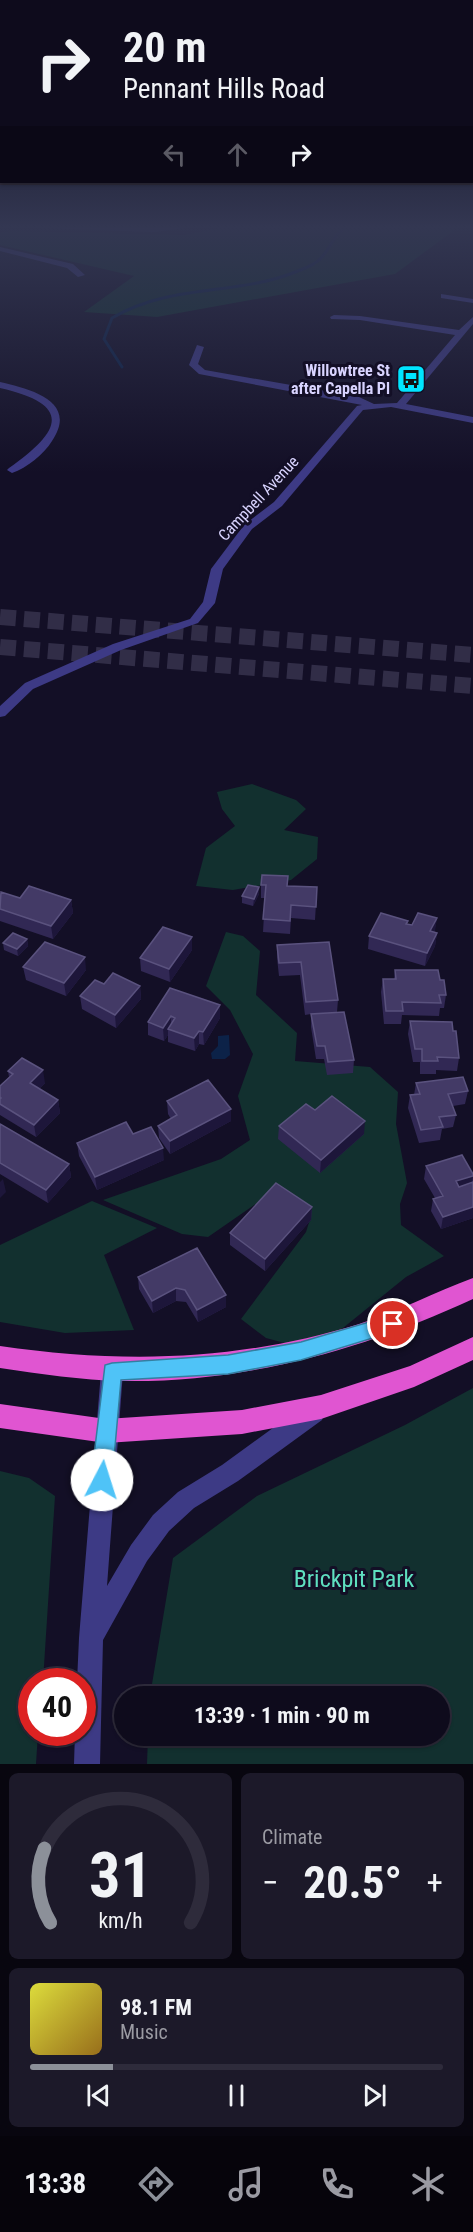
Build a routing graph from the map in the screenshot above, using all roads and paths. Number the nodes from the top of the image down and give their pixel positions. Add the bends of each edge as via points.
1 (334, 317) dead end
2 (473, 319) edge
3 (461, 333) junction
4 (200, 347) dead end
5 (0, 386) edge
6 (370, 405) junction
7 (400, 405) junction
8 (473, 420) edge
9 (12, 470) dead end
10 (0, 713) edge
11 (473, 1288) edge
12 (473, 1348) edge
13 (0, 1357) edge
14 (112, 1372) junction
15 (321, 1407) junction
16 (0, 1416) edge
17 (106, 1431) junction
18 (91, 1638) junction
19 (87, 1764) edge

1 - 3 street
2 - 3 street
3 - 7 street
4 - 6 street via 194,364 202,372
5 - 9 street via 39,396 53,408 55,416 49,440
6 - 7 street
6 - 10 street, Campbell Avenue via 360,408 344,425 278,504 248,527 217,569 208,603 194,621 117,647 29,686
7 - 8 street
11 - 14 highway via 432,1309 373,1331 301,1351 228,1364
12 - 15 highway via 414,1376
13 - 14 highway
14 - 17 street
15 - 17 highway via 242,1422
15 - 18 street via 186,1500 161,1523 139,1553
16 - 17 highway
17 - 18 street
18 - 19 street

